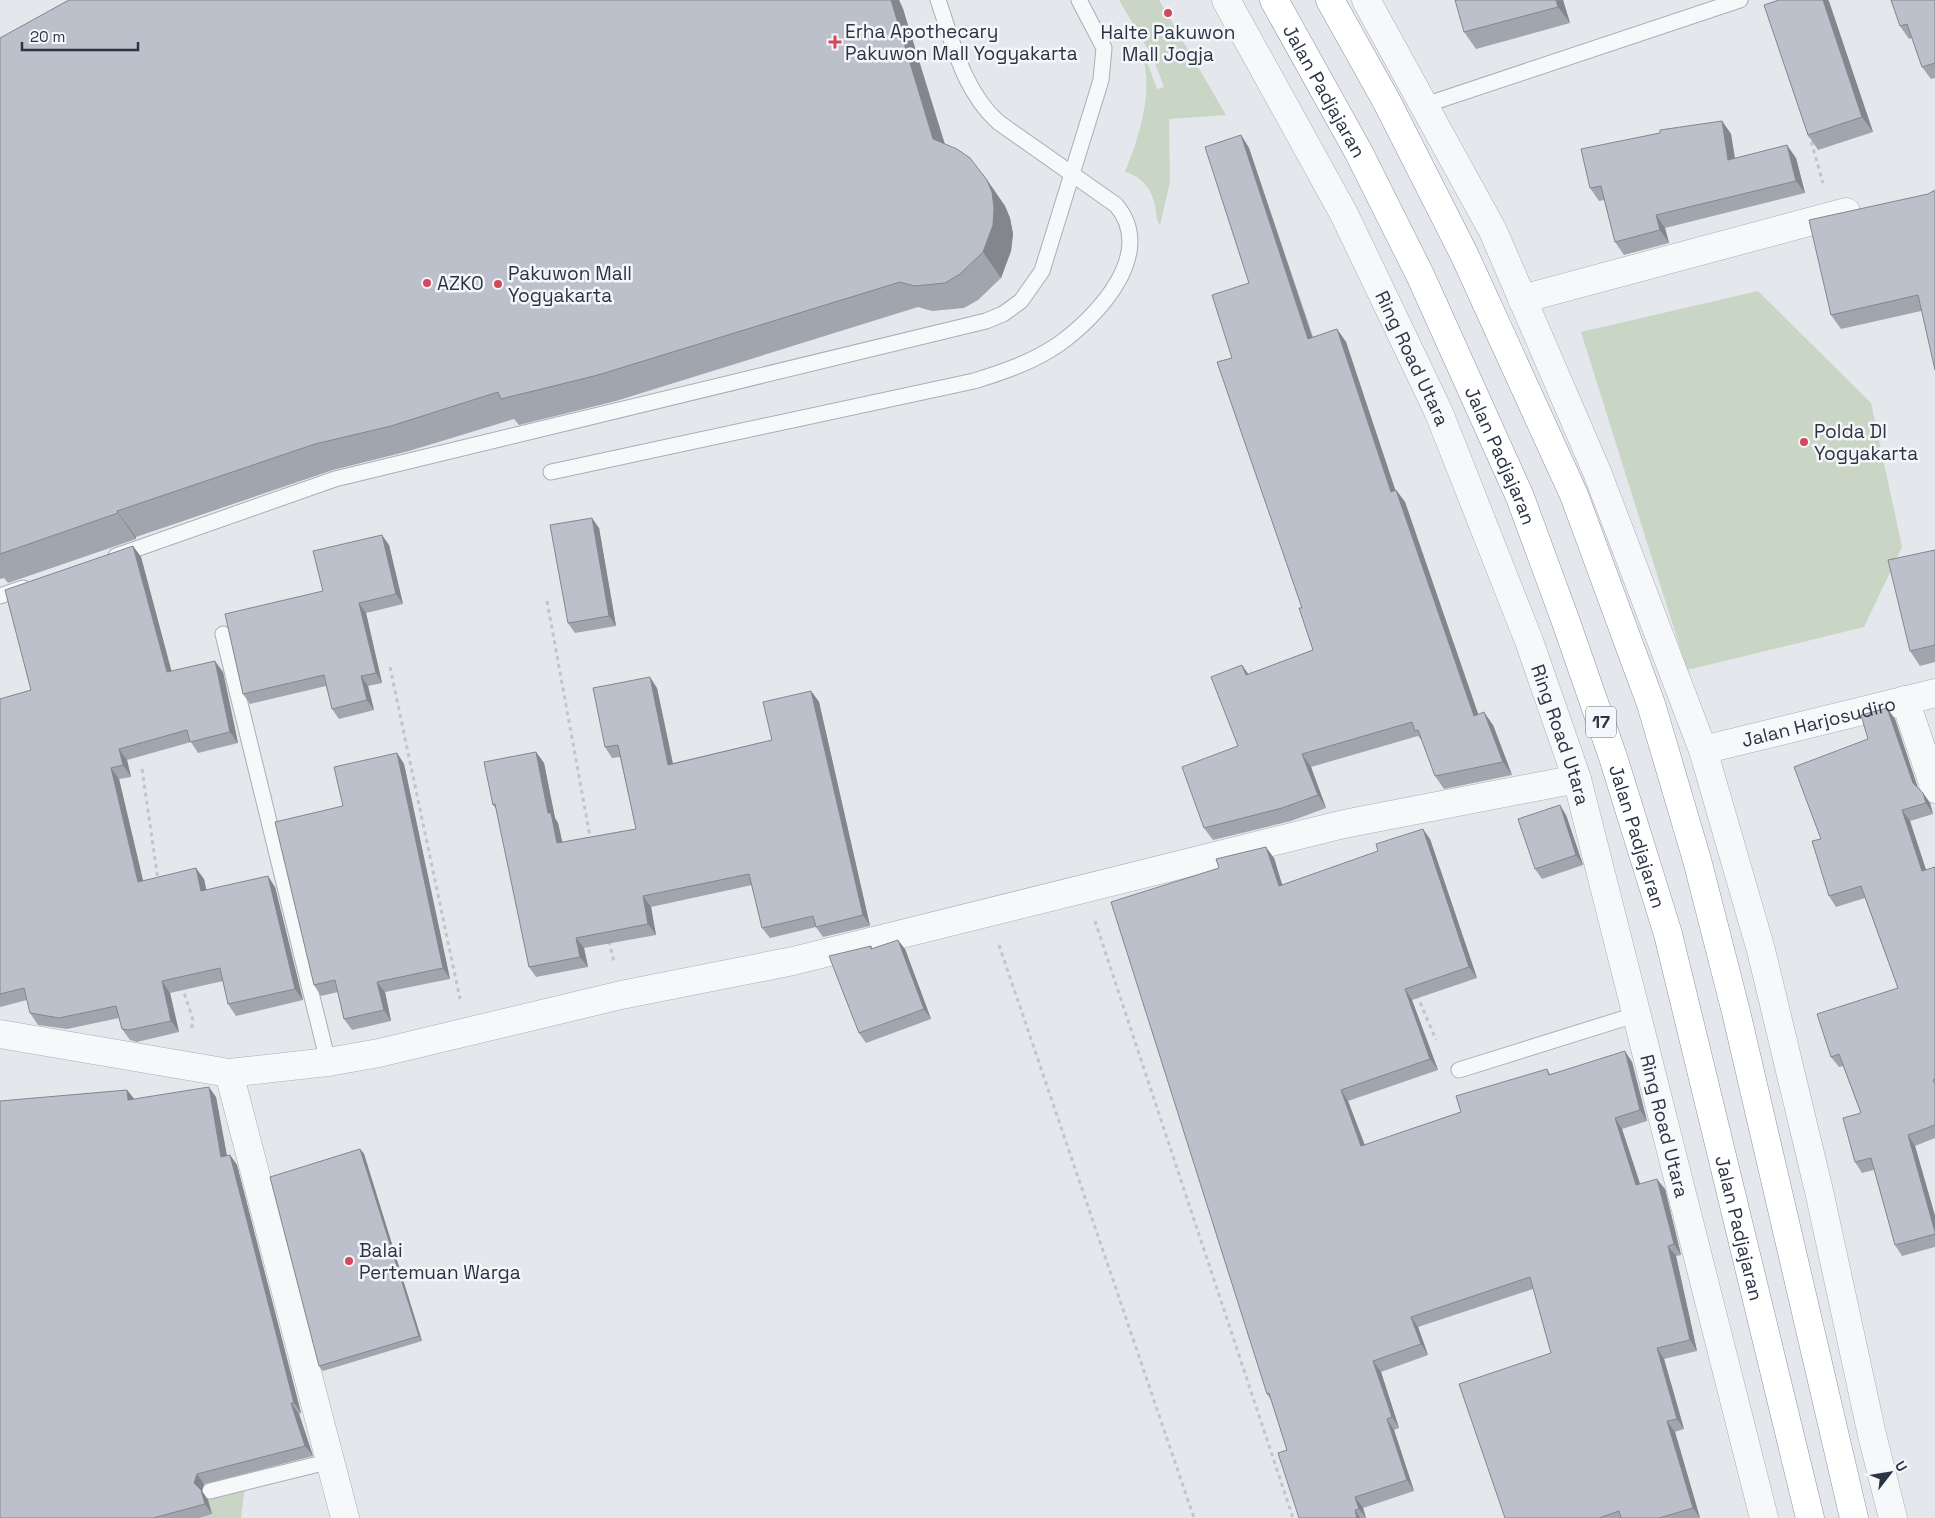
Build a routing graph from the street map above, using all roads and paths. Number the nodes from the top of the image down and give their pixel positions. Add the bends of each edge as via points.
1 (938, 0) edge
2 (1079, 0) edge
3 (1226, 0) edge
4 (1274, 0) edge
5 (1330, 0) edge
6 (1366, 0) edge
7 (1740, 0) edge
8 (1425, 105) junction
9 (1807, 127) edge
10 (1073, 173) junction
11 (1870, 207) edge
12 (1832, 215) junction
13 (1522, 299) junction
14 (1487, 307) junction
15 (551, 472) dead end
16 (102, 561) edge
17 (37, 583) edge
18 (0, 596) edge
19 (547, 601) dead end
20 (223, 634) edge
21 (390, 667) dead end
22 (1935, 694) edge
23 (1905, 700) junction
24 (1703, 750) junction
25 (142, 769) dead end
26 (1577, 779) junction
27 (1935, 788) edge
28 (592, 847) edge
29 (160, 888) edge
30 (1084, 888) junction
31 (988, 912) junction
32 (608, 933) edge
33 (181, 983) edge
34 (1413, 986) edge
35 (621, 995) junction
36 (1638, 1014) junction
37 (193, 1020) dead end
38 (467, 1031) junction
39 (0, 1034) edge
40 (1436, 1040) dead end
41 (328, 1062) junction
42 (1459, 1070) dead end
43 (229, 1073) junction
44 (330, 1461) junction
45 (210, 1491) edge
46 (1762, 1509) edge
47 (345, 1518) edge
48 (1194, 1518) edge
49 (1293, 1518) edge
50 (1810, 1518) edge
51 (1854, 1518) edge
52 (1893, 1518) edge

1 - 10 lane via 966,81 985,110
2 - 10 lane via 1104,48 1104,64
3 - 26 street, Ring Road Utara via 1344,214 1439,413 1529,641
4 - 50 highway, Jalan Padjajaran / 17 via 1358,151 1421,277 1520,497 1566,622 1613,757 1668,934
5 - 14 highway via 1392,111
6 - 8 street
7 - 8 lane
8 - 13 street via 1493,230
9 - 12 path
10 - 15 lane via 1126,217 1131,231 1131,248 1117,283 1104,301 1087,321 1058,344 1009,369 974,381
10 - 16 lane via 1042,271 1034,286 1022,301 986,321 335,480
11 - 12 street
12 - 13 street
13 - 14 street
13 - 24 street via 1597,472
14 - 51 highway via 1574,495 1651,704 1697,860 1736,1012
17 - 18 lane
19 - 28 path
20 - 41 lane
21 - 38 path
22 - 23 street, Jalan Harjosudiro
23 - 24 street, Jalan Harjosudiro
23 - 27 street
24 - 52 street via 1761,950
25 - 29 path
26 - 30 street via 1344,824
26 - 36 street, Ring Road Utara
30 - 31 street
30 - 49 path
31 - 35 street via 793,961
31 - 48 path
32 - 35 path
33 - 37 path
34 - 40 path
35 - 38 street
36 - 42 lane
36 - 46 street, Ring Road Utara
38 - 41 street
39 - 43 street
41 - 43 street
43 - 44 street
44 - 45 lane
44 - 47 street

